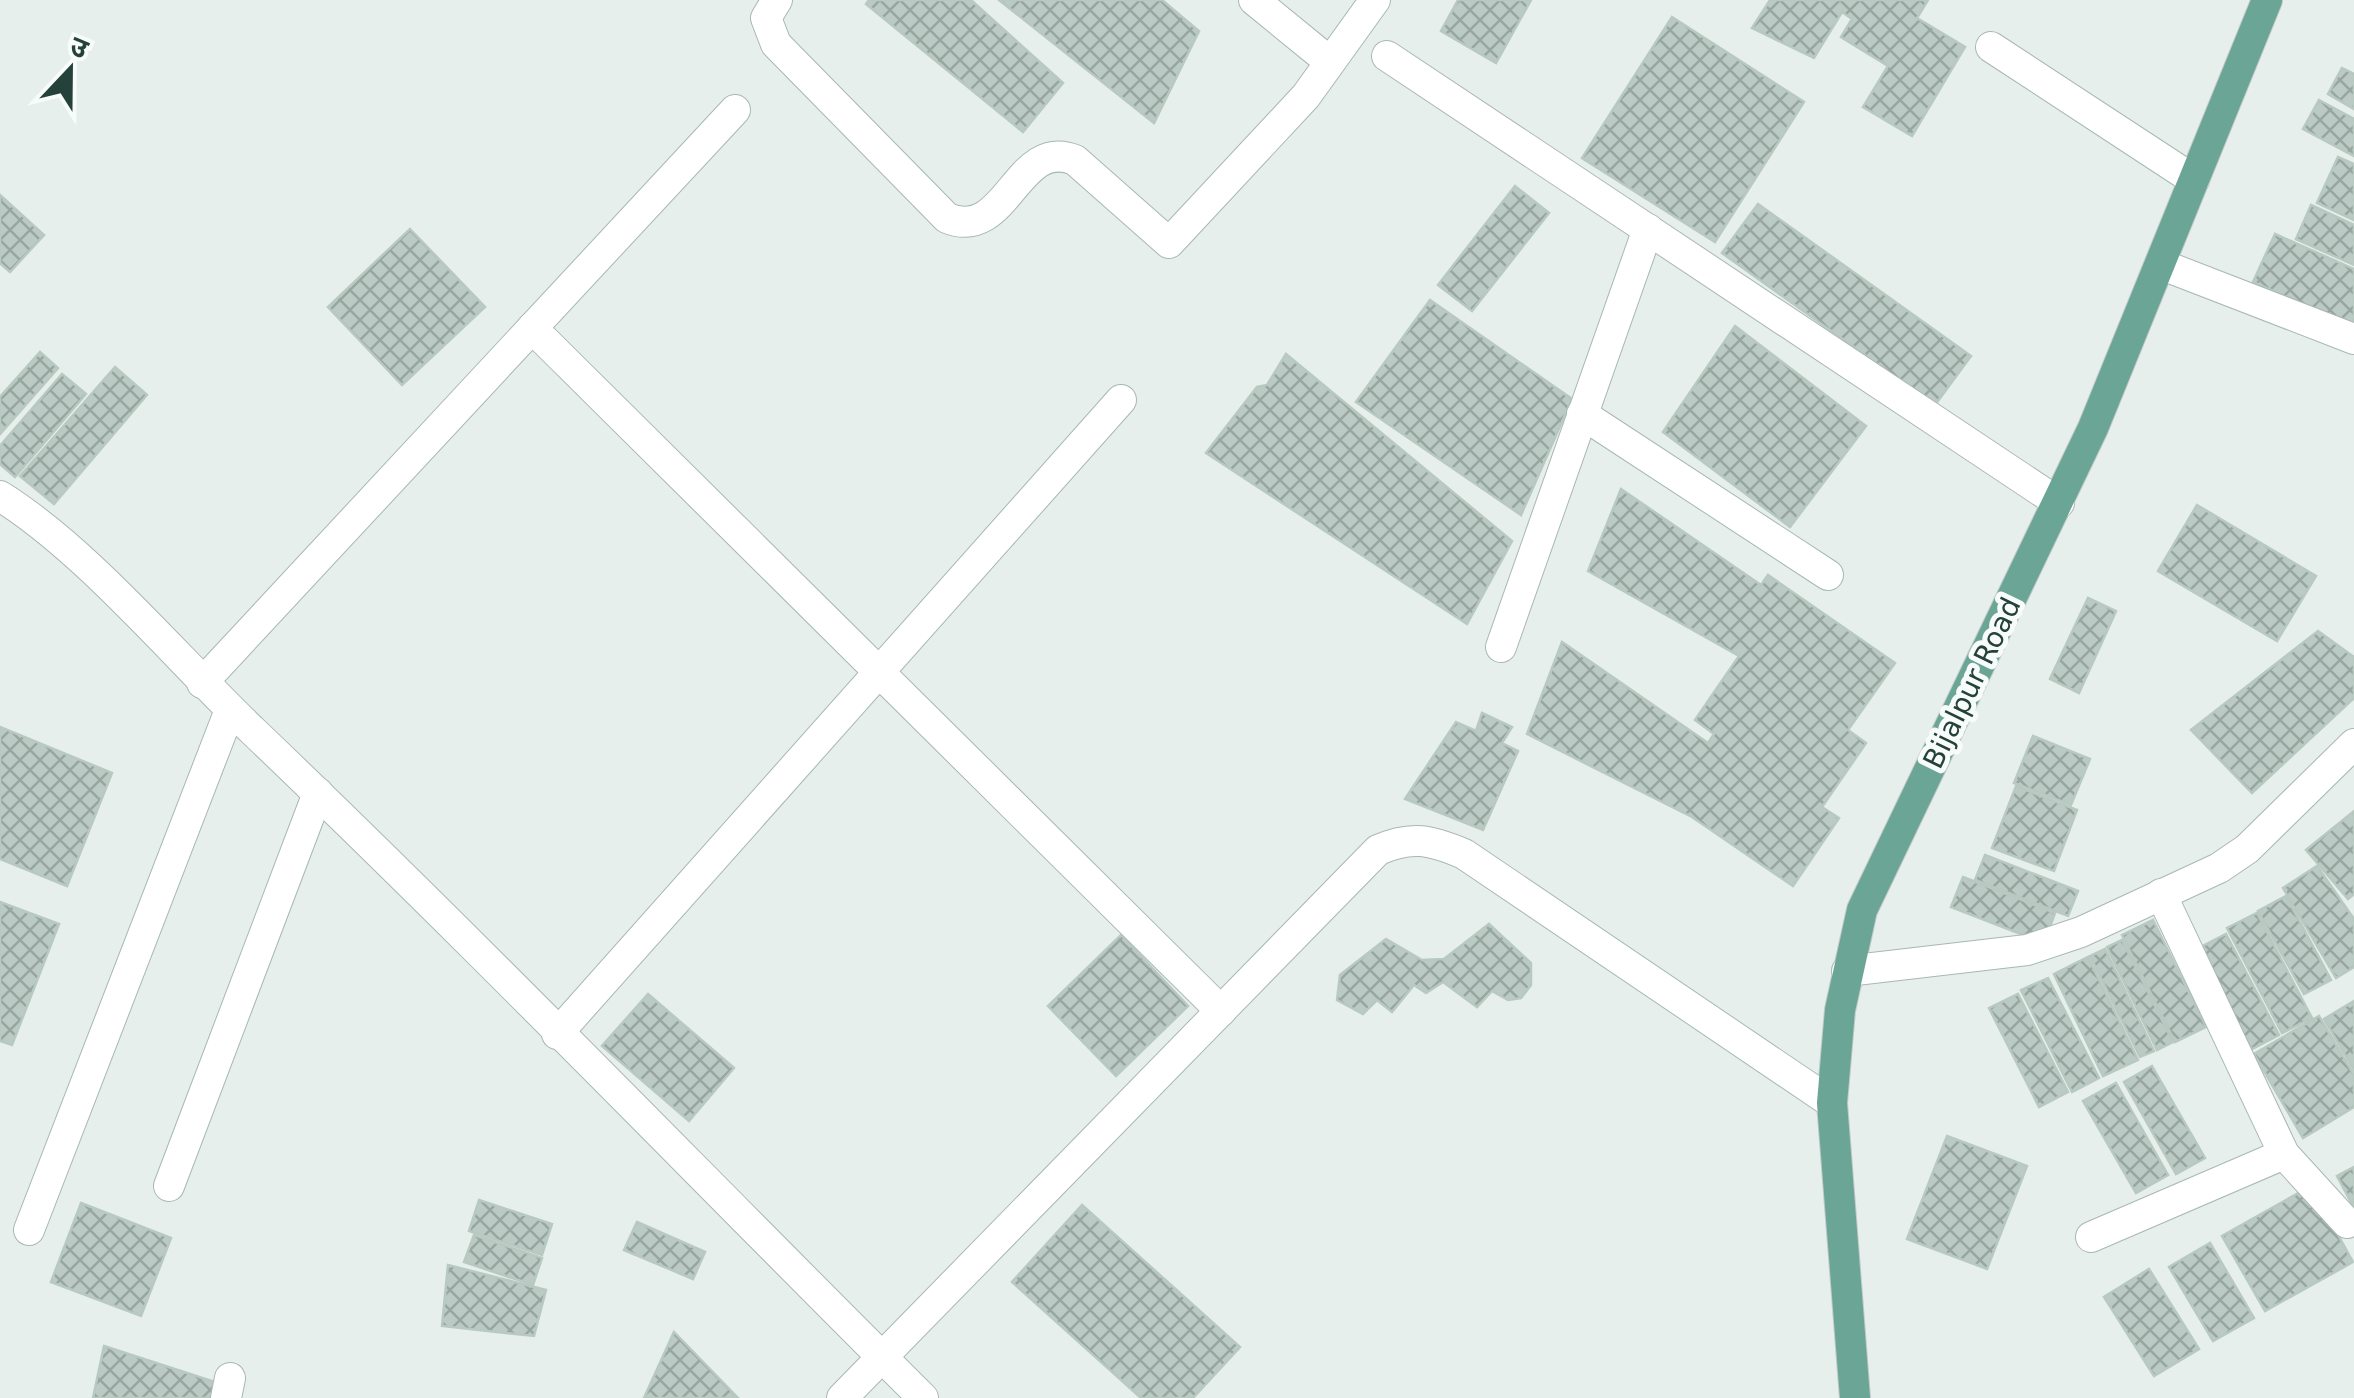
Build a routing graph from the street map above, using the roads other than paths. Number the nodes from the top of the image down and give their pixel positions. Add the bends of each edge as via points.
1 (778, 0) edge
2 (1254, 0) edge
3 (1375, 0) edge
4 (2267, 0) edge
5 (1991, 47) dead end
6 (1388, 56) dead end
7 (1330, 62) junction
8 (735, 110) dead end
9 (2194, 180) junction
10 (1648, 229) junction
11 (2160, 264) junction
12 (532, 328) junction
13 (2354, 339) edge
14 (1121, 400) dead end
15 (1582, 414) junction
16 (0, 496) edge
17 (2058, 504) junction
18 (1828, 574) dead end
19 (1502, 647) dead end
20 (879, 672) junction
21 (202, 682) junction
22 (230, 710) junction
23 (2354, 744) edge
24 (318, 793) junction
25 (2162, 894) junction
26 (1846, 971) junction
27 (1221, 1011) junction
28 (557, 1034) junction
29 (1832, 1104) junction
30 (2284, 1154) junction
31 (168, 1186) dead end
32 (2348, 1223) dead end
33 (29, 1230) dead end
34 (2091, 1237) dead end
35 (882, 1358) junction
36 (842, 1398) edge
37 (923, 1398) edge
38 (1854, 1398) edge

1 - 7 street via 766,18 776,44 947,218 964,225 986,218 1042,157 1059,153 1168,243
2 - 7 street
3 - 7 street
4 - 9 main road, Bijalpur Road
5 - 9 street
6 - 10 street
8 - 12 street
9 - 11 main road, Bijalpur Road
10 - 15 street
10 - 17 street
11 - 13 street
11 - 17 main road, Bijalpur Road
12 - 20 street
12 - 21 street
14 - 20 street
15 - 18 street
15 - 19 street
16 - 21 street via 73,554
17 - 26 main road, Bijalpur Road via 1862,910
20 - 27 street
20 - 28 street
21 - 22 street
22 - 24 street
22 - 33 street
23 - 25 street via 2247,849
24 - 28 street
24 - 31 street
25 - 26 street via 2028,950
25 - 30 street
26 - 29 main road, Bijalpur Road
27 - 29 street via 1378,850 1424,838 1464,854
27 - 35 street
28 - 35 street
29 - 38 main road, Bijalpur Road
30 - 32 street
30 - 34 street
35 - 36 street
35 - 37 street

